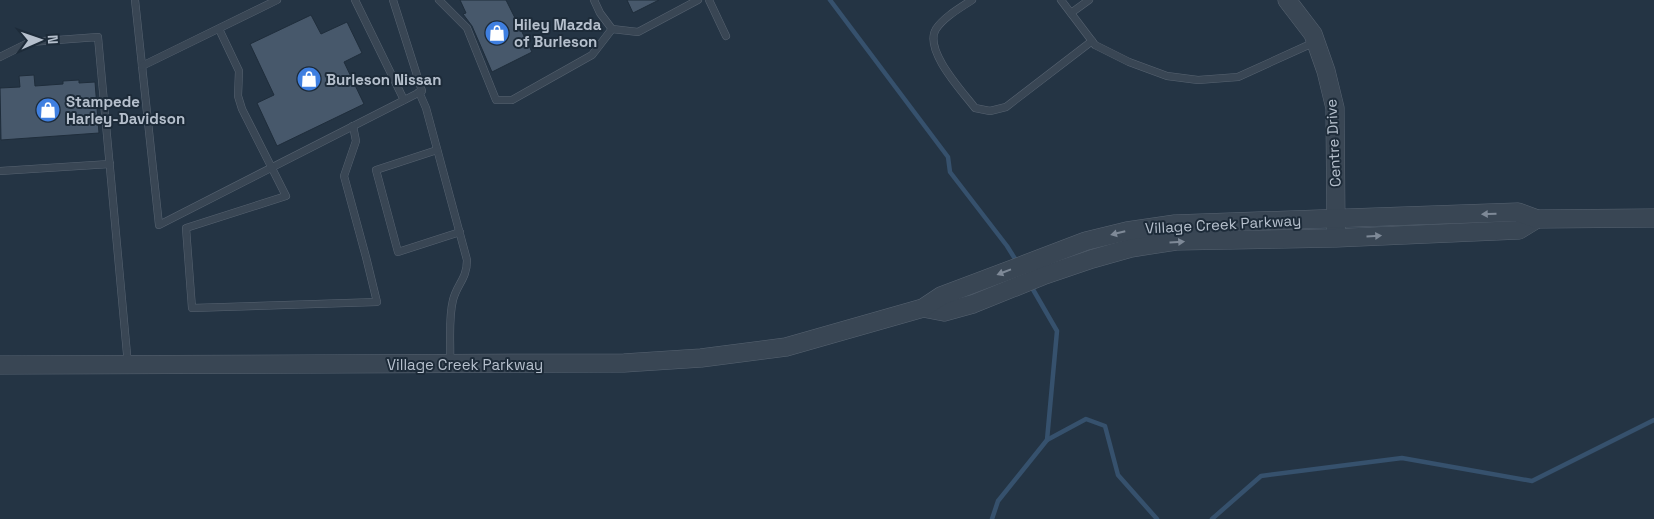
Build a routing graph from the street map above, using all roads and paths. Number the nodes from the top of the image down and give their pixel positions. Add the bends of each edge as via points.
1 (135, 0) edge
2 (278, 0) edge
3 (355, 0) edge
4 (393, 0) edge
5 (439, 0) edge
6 (594, 0) edge
7 (698, 0) edge
8 (709, 0) edge
9 (972, 0) edge
10 (1061, 0) edge
11 (1089, 0) edge
12 (1287, 0) edge
13 (1071, 13) junction
14 (219, 29) junction
15 (612, 29) junction
16 (726, 36) dead end
17 (1092, 41) junction
18 (1315, 42) junction
19 (0, 57) edge
20 (142, 66) junction
21 (419, 92) junction
22 (404, 100) junction
23 (352, 126) junction
24 (437, 150) junction
25 (110, 164) junction
26 (272, 168) junction
27 (0, 171) edge
28 (1537, 218) junction
29 (1654, 218) edge
30 (1336, 219) junction
31 (460, 232) junction
32 (1336, 238) junction
33 (1043, 266) junction
34 (924, 308) junction
35 (450, 364) junction
36 (0, 365) edge
37 (128, 365) junction

1 - 20 lane
2 - 14 lane
3 - 22 lane
4 - 21 lane via 422,91
5 - 15 lane via 467,28 496,100 512,100 592,55
6 - 15 lane
7 - 15 lane via 638,32
8 - 16 lane
9 - 17 lane via 935,30 934,44 943,68 975,108 990,111 1006,107
10 - 13 lane
11 - 13 lane
12 - 18 street, Centre Drive via 1313,34
13 - 17 lane
14 - 20 lane
14 - 26 lane via 239,71 238,96 242,109
17 - 18 lane via 1129,62 1167,76 1198,80 1238,77
18 - 30 street, Centre Drive via 1335,108
19 - 25 lane via 30,42 98,37
20 - 26 lane via 159,225
21 - 22 lane
21 - 24 lane
22 - 23 lane
23 - 26 lane
23 - 26 lane via 356,141 344,176 377,302 192,308 186,228 286,196
24 - 31 lane
24 - 31 lane via 376,170 398,252
25 - 27 lane
25 - 37 lane
28 - 29 street, Village Creek Parkway
28 -> 30 street, Village Creek Parkway via 1518,212
32 -> 28 street, Village Creek Parkway via 1519,230
30 - 32 street, Centre Drive
30 -> 33 street, Village Creek Parkway via 1174,224 1127,231 1094,239
31 - 35 lane via 468,260 464,279 451,308
33 -> 32 street, Village Creek Parkway via 1176,241
33 -> 34 street, Village Creek Parkway via 967,286 941,296
33 - 34 street, Village Creek Parkway via 973,304 944,312
34 - 35 street, Village Creek Parkway via 786,347 701,358 624,363
35 - 37 street, Village Creek Parkway
36 - 37 street, Village Creek Parkway

